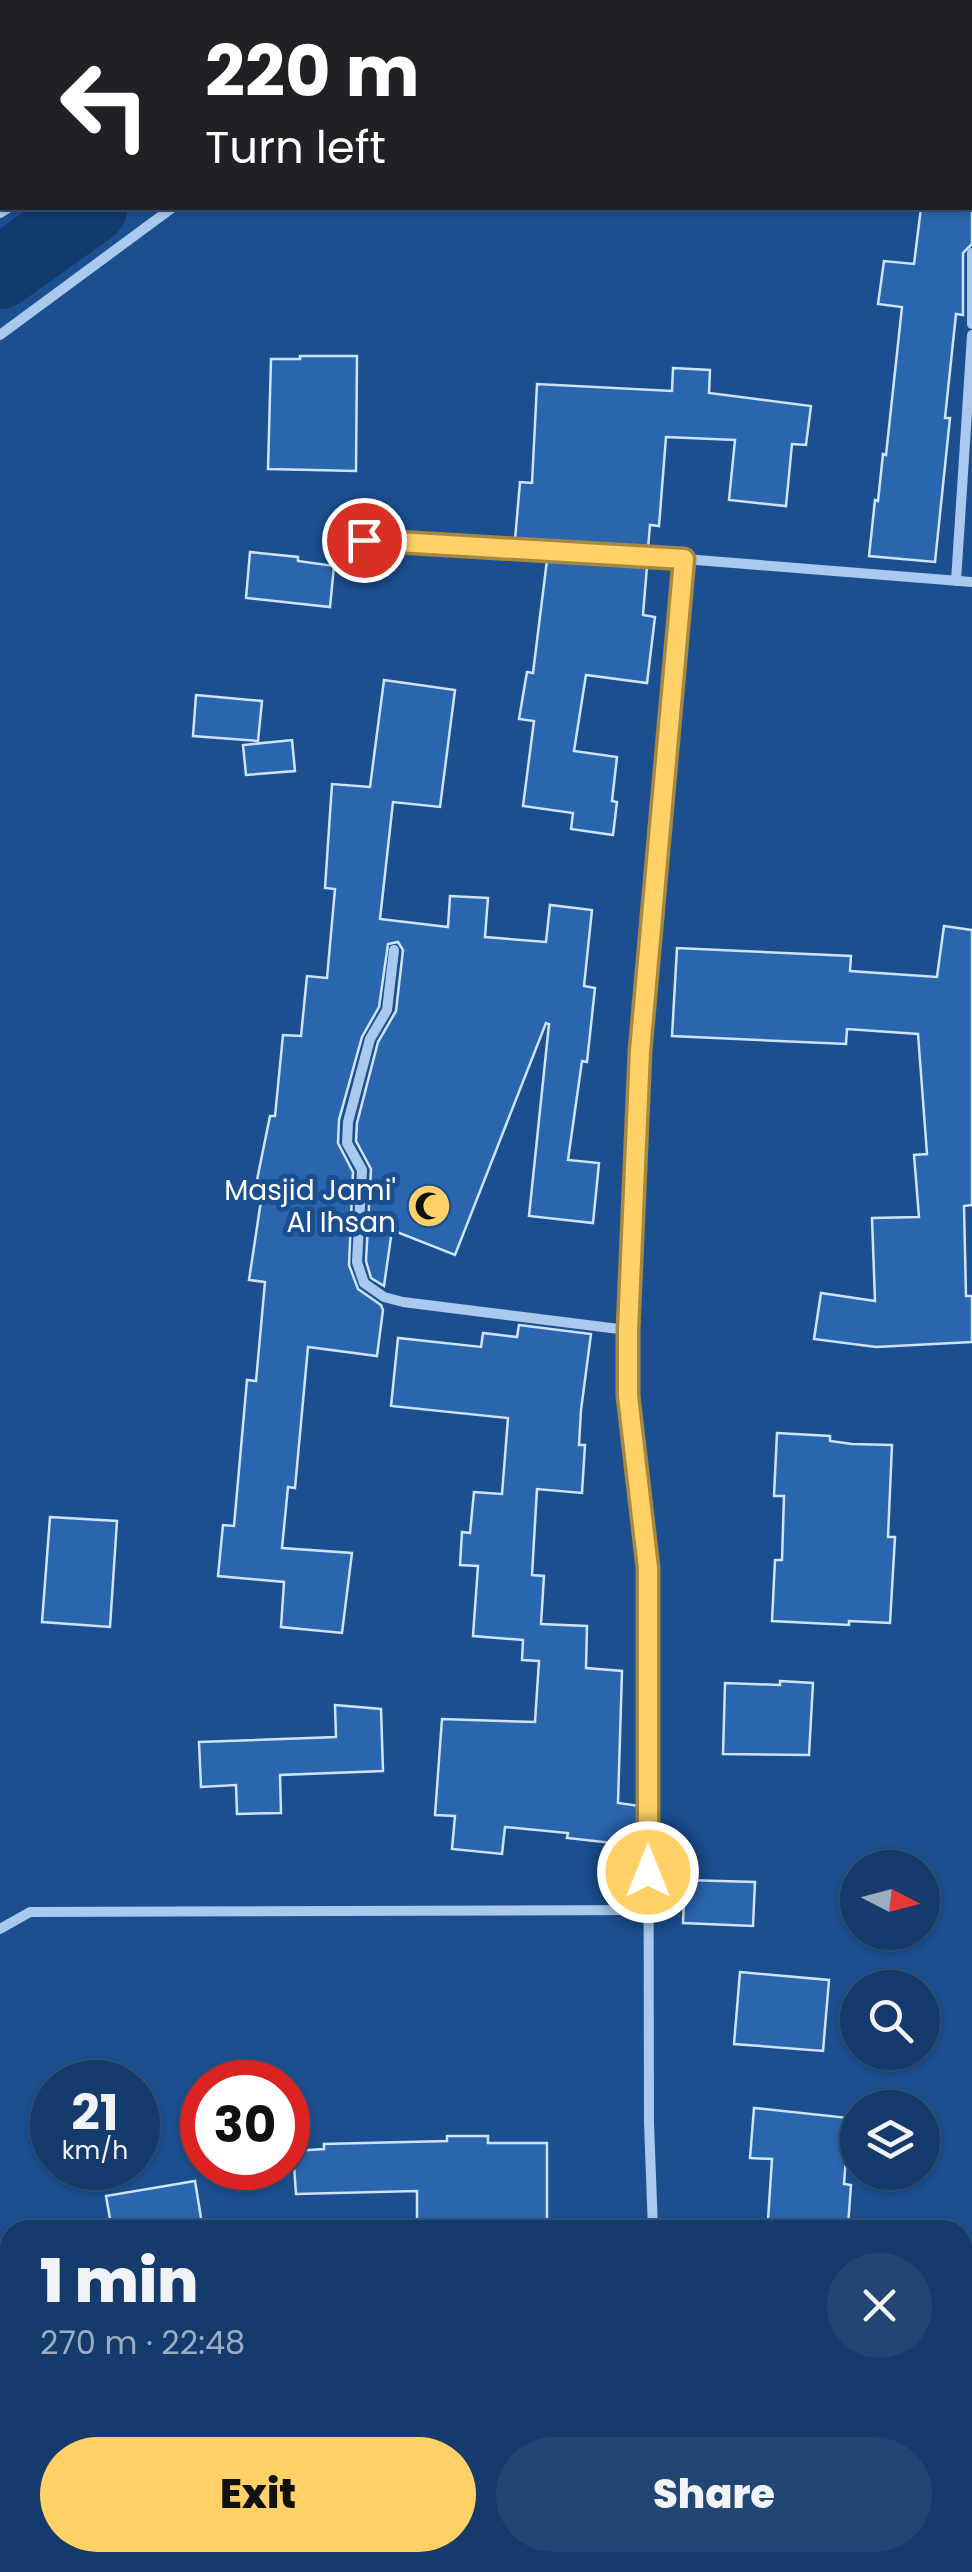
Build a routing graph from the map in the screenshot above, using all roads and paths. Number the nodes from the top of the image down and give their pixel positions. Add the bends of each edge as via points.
1 (169, 210) edge
2 (972, 253) edge
3 (972, 324) edge
4 (0, 335) edge
5 (972, 335) edge
6 (364, 540) dead end
7 (684, 559) junction
8 (956, 580) junction
9 (972, 582) edge
10 (394, 950) dead end
11 (628, 1330) junction
12 (648, 1910) junction
13 (0, 1928) edge
14 (653, 2220) edge

1 - 4 street
2 - 3 street
5 - 8 street
6 - 7 street
7 - 8 street
7 - 11 street via 640,1051
8 - 9 street
10 - 11 street via 387,1010 370,1039 348,1122 347,1144 362,1170 358,1262 364,1283 403,1302
11 - 12 street via 628,1396 648,1568
12 - 13 street via 30,1912
12 - 14 street

